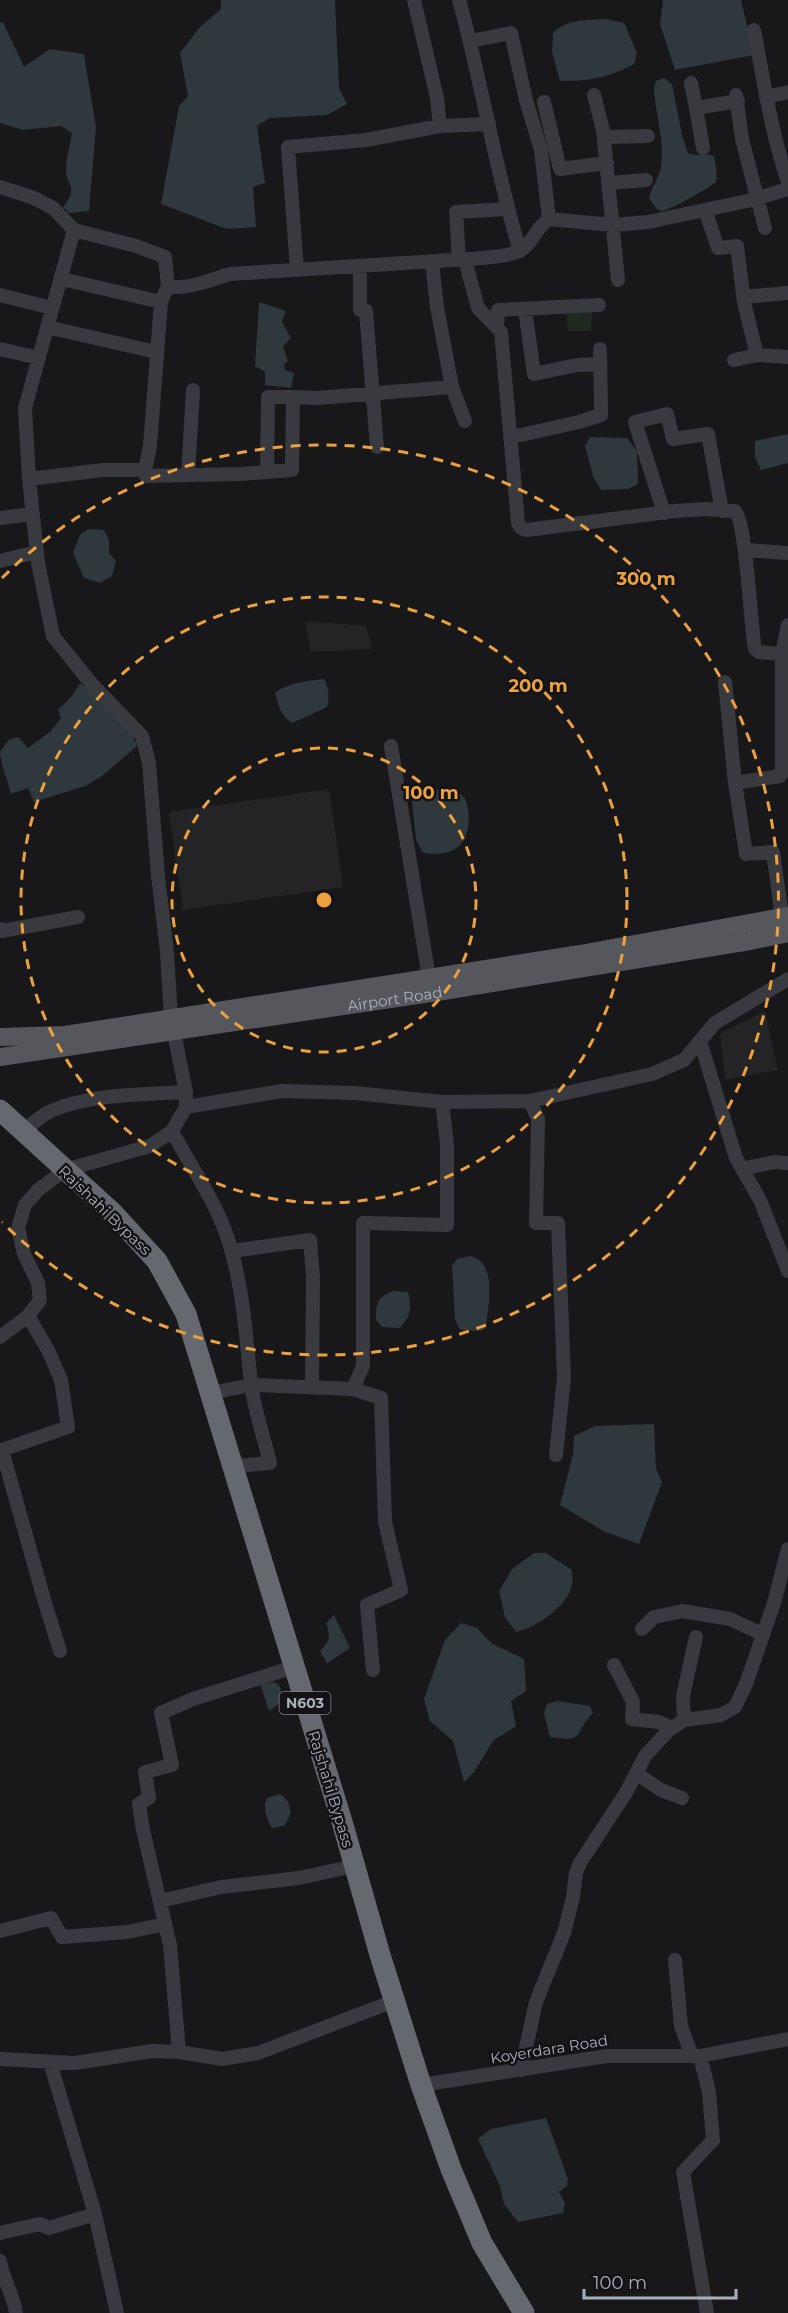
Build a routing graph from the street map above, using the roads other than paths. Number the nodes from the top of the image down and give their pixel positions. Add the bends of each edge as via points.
1 (414, 0) edge
2 (459, 0) edge
3 (754, 30) dead end
4 (470, 40) junction
5 (691, 83) dead end
6 (788, 92) edge
7 (594, 95) dead end
8 (766, 97) junction
9 (544, 102) dead end
10 (696, 108) junction
11 (489, 124) junction
12 (440, 126) junction
13 (648, 136) dead end
14 (604, 137) junction
15 (703, 148) dead end
16 (607, 163) junction
17 (646, 180) dead end
18 (609, 183) junction
19 (0, 187) edge
20 (787, 190) edge
21 (758, 198) junction
22 (507, 209) junction
23 (705, 210) junction
24 (549, 219) junction
25 (614, 225) junction
26 (765, 228) dead end
27 (74, 230) junction
28 (520, 251) junction
29 (462, 260) junction
30 (432, 262) junction
31 (360, 266) junction
32 (297, 270) junction
33 (62, 279) junction
34 (618, 280) dead end
35 (168, 286) junction
36 (788, 293) edge
37 (0, 295) edge
38 (743, 297) junction
39 (161, 302) junction
40 (599, 305) dead end
41 (52, 308) junction
42 (525, 309) junction
43 (497, 326) junction
44 (47, 327) junction
45 (0, 349) edge
46 (600, 349) dead end
47 (156, 352) junction
48 (757, 355) junction
49 (788, 357) edge
50 (39, 358) junction
51 (734, 360) dead end
52 (600, 364) junction
53 (452, 387) junction
54 (193, 390) dead end
55 (372, 394) junction
56 (293, 397) junction
57 (465, 421) dead end
58 (512, 437) junction
59 (377, 447) dead end
60 (145, 470) junction
61 (267, 472) junction
62 (188, 474) junction
63 (28, 479) junction
64 (722, 511) junction
65 (664, 513) junction
66 (33, 514) junction
67 (0, 518) edge
68 (745, 550) junction
69 (37, 552) junction
70 (788, 553) edge
71 (0, 561) edge
72 (788, 625) edge
73 (785, 655) edge
74 (725, 682) dead end
75 (391, 746) dead end
76 (735, 783) junction
77 (78, 917) dead end
78 (786, 922) edge
79 (0, 930) edge
80 (429, 978) junction
81 (788, 979) edge
82 (172, 1026) junction
83 (0, 1036) edge
84 (700, 1041) junction
85 (0, 1057) edge
86 (186, 1092) junction
87 (0, 1097) edge
88 (530, 1101) junction
89 (442, 1102) junction
90 (186, 1107) junction
91 (0, 1110) edge
92 (172, 1131) junction
93 (26, 1132) junction
94 (788, 1163) edge
95 (742, 1169) junction
96 (65, 1170) junction
97 (232, 1251) junction
98 (788, 1271) edge
99 (28, 1316) junction
100 (0, 1337) edge
101 (251, 1385) junction
102 (312, 1387) junction
103 (353, 1389) junction
104 (211, 1393) junction
105 (556, 1455) dead end
106 (234, 1466) junction
107 (788, 1549) edge
108 (642, 1629) dead end
109 (762, 1634) junction
110 (696, 1637) dead end
111 (60, 1651) dead end
112 (614, 1665) dead end
113 (294, 1667) junction
114 (373, 1670) dead end
115 (678, 1724) junction
116 (636, 1773) junction
117 (682, 1798) dead end
118 (354, 1866) junction
119 (160, 1901) junction
120 (165, 1924) junction
121 (0, 1931) edge
122 (675, 1960) dead end
123 (394, 2001) junction
124 (788, 2040) edge
125 (179, 2052) junction
126 (696, 2056) junction
127 (0, 2059) edge
128 (50, 2062) junction
129 (521, 2070) junction
130 (421, 2085) junction
131 (95, 2214) junction
132 (0, 2233) edge
133 (0, 2261) edge
134 (520, 2311) edge
135 (16, 2313) edge
136 (117, 2313) edge
137 (707, 2313) edge

1 - 12 street
2 - 4 street
3 - 8 street
4 - 11 street
4 - 24 street via 511,33 541,150
5 - 10 street
6 - 8 street
7 - 14 street
8 - 20 street
9 - 16 street via 560,169
10 - 15 street
10 - 21 street via 737,98 742,139
11 - 12 street
11 - 22 street
12 - 32 street via 366,140 288,147
13 - 14 street
14 - 16 street
16 - 18 street
17 - 18 street
18 - 25 street
19 - 27 street via 53,208
20 - 21 street
21 - 23 street
21 - 26 street
22 - 28 street
22 - 29 street via 456,212
23 - 25 street
23 - 38 street via 718,248 737,246
24 - 25 street
24 - 28 street via 538,226 529,244
25 - 34 street
27 - 33 street
27 - 35 street via 165,257
28 - 29 street
29 - 30 street
29 - 43 street via 478,308
30 - 31 street
30 - 53 street
31 - 32 street
31 - 55 street via 360,310 366,311
32 - 35 street via 230,274 191,286
33 - 39 street
33 - 41 street
35 - 39 street
36 - 38 street
37 - 41 street
38 - 48 street
39 - 47 street
40 - 42 street
41 - 44 street
42 - 43 street via 498,310
42 - 52 street via 534,374
43 - 58 street via 502,339
44 - 47 street
44 - 50 street
45 - 50 street
46 - 52 street
47 - 60 street
48 - 49 street
48 - 51 street
50 - 63 street via 25,408
52 - 58 street via 601,415
53 - 55 street
53 - 57 street
54 - 62 street
55 - 56 street
55 - 59 street
56 - 61 street via 292,470
56 - 61 street via 268,397
58 - 65 street via 518,522 524,530
60 - 62 street via 146,476
60 - 63 street via 103,470
61 - 62 street
63 - 66 street
64 - 65 street
64 - 65 street via 708,434 673,439 667,414 635,422
64 - 68 street via 738,513
66 - 67 street
66 - 69 street
68 - 70 street
68 - 73 street via 755,649
69 - 71 street
69 - 82 street via 53,636 142,736 149,763
72 - 73 street
73 - 76 street via 783,773
74 - 76 street
75 - 80 street
76 - 78 street via 746,854 773,852
77 - 79 street
78 - 80 main road, Airport Road
78 - 82 main road, Airport Road via 750,941 431,993
80 - 82 main road, Airport Road
81 - 84 street via 715,1023
82 - 83 main road, Airport Road
82 - 85 main road, Airport Road
82 - 86 street
84 - 88 street via 684,1060 652,1074
84 - 95 street
86 - 90 street
86 - 93 street via 129,1094 69,1104 46,1114
87 - 93 highway, N603
88 - 89 street
88 - 105 street via 538,1119 536,1223 558,1223 564,1378
89 - 90 street via 356,1092 282,1091
89 - 103 street via 447,1144 447,1225 363,1223 363,1366
90 - 92 street
91 - 93 highway, N603
92 - 96 street via 150,1146
92 - 97 street via 210,1196
93 - 96 highway, Rajshahi Bypass / N603
94 - 95 street
95 - 98 street via 760,1200
96 - 99 street via 25,1205 18,1228 39,1291 40,1300
96 - 104 highway, Rajshahi Bypass / N603 via 113,1213 157,1261 186,1314
97 - 101 street via 249,1348
97 - 102 street via 310,1240
99 - 100 street
99 - 111 street via 61,1380 68,1427 2,1450
101 - 102 street
101 - 104 street
101 - 106 street via 270,1463
102 - 103 street
103 - 114 street via 381,1398 385,1522 401,1590 367,1605
104 - 106 highway, Rajshahi Bypass / N603
106 - 113 highway, Rajshahi Bypass / N603
107 - 109 street
108 - 109 street via 654,1617 683,1611 730,1619
109 - 115 street via 735,1707 729,1712
110 - 115 street
112 - 115 street via 633,1702 633,1719
113 - 118 highway, Rajshahi Bypass / N603
113 - 119 street via 161,1713 172,1765 145,1772 149,1798 139,1804
115 - 116 street via 645,1756
116 - 117 street
116 - 129 street via 580,1863 564,1933 536,2002
118 - 119 street
118 - 123 highway, Rajshahi Bypass / N603
119 - 120 street
120 - 121 street via 128,1932 62,1937 51,1918
120 - 125 street
122 - 126 street via 681,2026
123 - 125 street via 258,2052 222,2059
123 - 130 highway, Rajshahi Bypass / N603
124 - 126 street, Koyerdara Road
125 - 128 street via 152,2051 75,2063
126 - 129 street, Koyerdara Road via 607,2056
126 - 137 street via 709,2092 712,2140 683,2172
127 - 128 street
128 - 131 street
129 - 130 street, Koyerdara Road
130 - 134 highway, Rajshahi Bypass / N603 via 482,2243
131 - 132 street via 49,2228 40,2224
131 - 136 street
133 - 135 street

